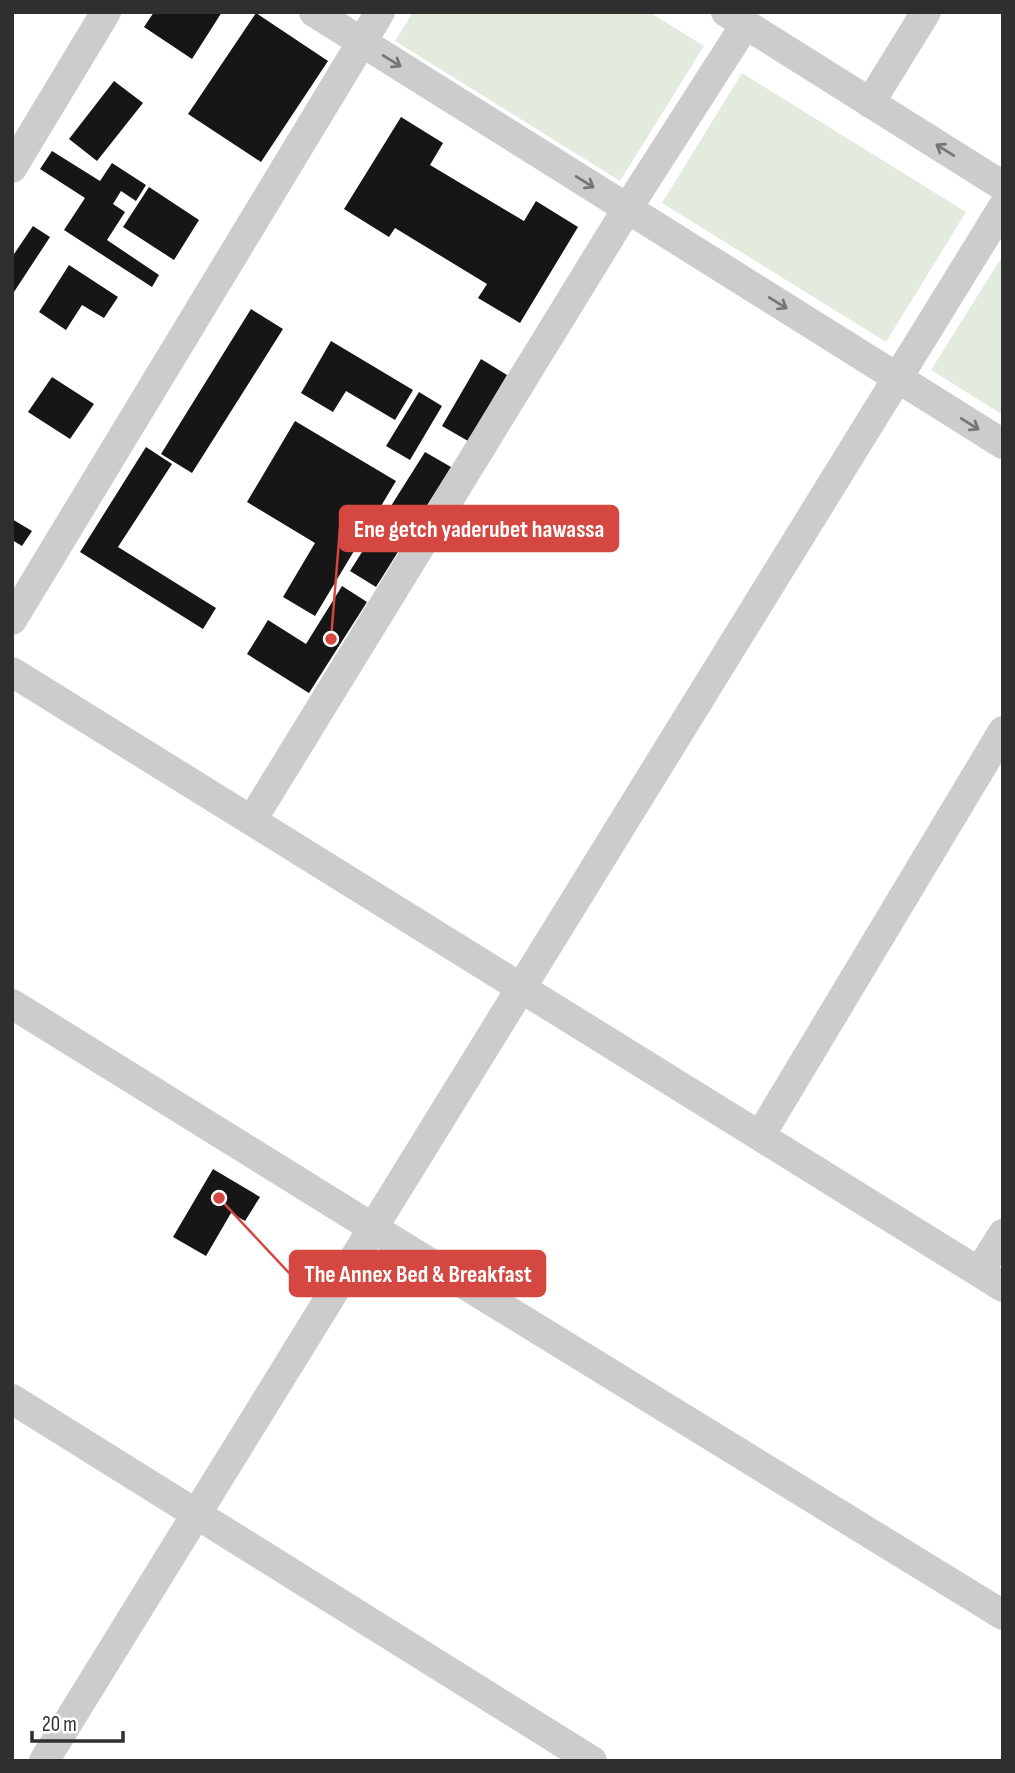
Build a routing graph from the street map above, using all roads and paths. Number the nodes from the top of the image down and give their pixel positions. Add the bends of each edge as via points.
1 (106, 12) edge
2 (314, 12) edge
3 (380, 12) edge
4 (926, 12) edge
5 (736, 18) edge
6 (362, 42) junction
7 (870, 103) junction
8 (12, 168) edge
9 (1003, 186) edge
10 (1003, 207) edge
11 (627, 209) junction
12 (896, 377) junction
13 (1003, 444) edge
14 (12, 620) edge
15 (12, 672) edge
16 (1003, 731) edge
17 (252, 820) junction
18 (522, 988) junction
19 (12, 1004) edge
20 (760, 1136) junction
21 (373, 1228) junction
22 (1003, 1234) edge
23 (991, 1279) edge
24 (12, 1399) edge
25 (199, 1514) junction
26 (1003, 1615) edge
27 (44, 1761) edge
28 (592, 1761) edge

1 - 8 street
2 - 6 street
3 - 6 street
4 - 7 street
5 - 7 street
5 - 11 street
6 -> 11 street
6 - 14 street
9 -> 7 street
10 - 12 street
11 -> 12 street
11 - 17 street
12 -> 13 street
12 - 18 street
15 - 17 street
16 - 20 street
17 - 18 street
18 - 20 street
18 - 21 street
19 - 21 street
20 - 23 street
21 - 25 street
21 - 26 street
22 - 23 street
24 - 25 street
25 - 27 street
25 - 28 street

